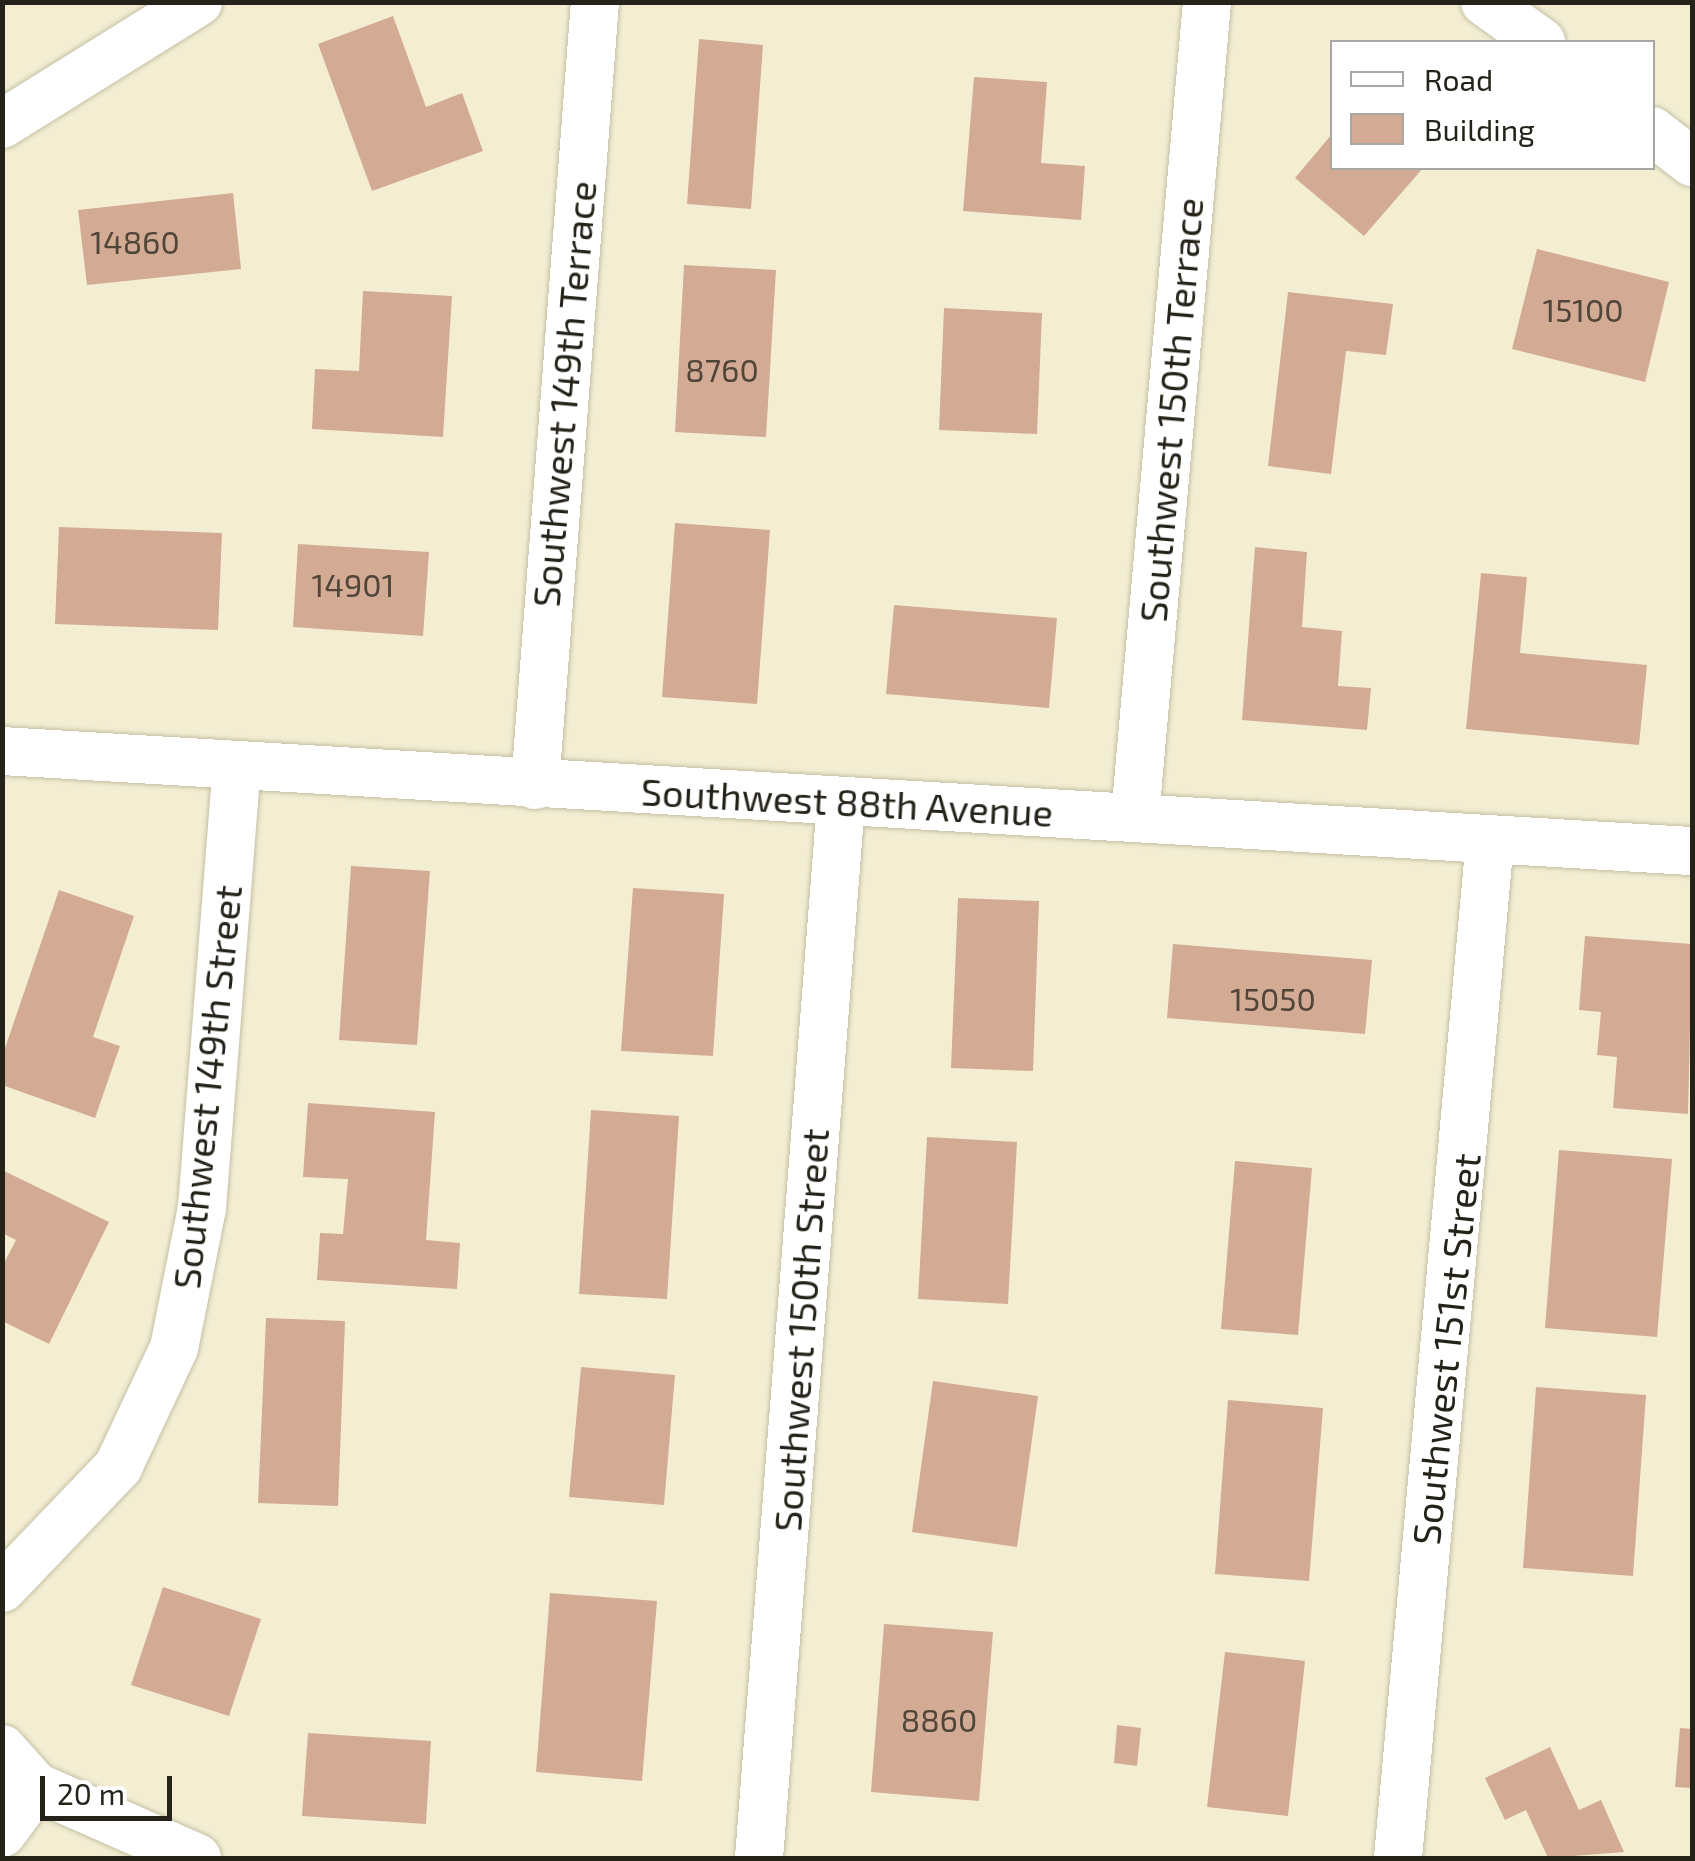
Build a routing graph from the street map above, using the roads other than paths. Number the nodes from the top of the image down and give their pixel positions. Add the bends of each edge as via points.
1 (198, 2) edge
2 (595, 2) edge
3 (1207, 2) edge
4 (1485, 2) edge
5 (1538, 40) edge
6 (2, 124) edge
7 (1655, 132) edge
8 (1692, 162) edge
9 (2, 751) edge
10 (237, 766) junction
11 (535, 785) junction
12 (841, 802) junction
13 (1136, 817) junction
14 (1490, 839) junction
15 (1692, 851) edge
16 (2, 1588) edge
17 (2, 1749) edge
18 (36, 1787) junction
19 (2, 1833) edge
20 (197, 1858) edge
21 (759, 1858) edge
22 (1398, 1858) edge

1 - 6 street
2 - 11 street, Southwest 149th Terrace
3 - 13 street, Southwest 150th Terrace
4 - 5 street
7 - 8 street
9 - 10 street, Southwest 88th Avenue
10 - 11 street, Southwest 88th Avenue
10 - 16 street, Southwest 149th Street via 202,1208 174,1348 118,1467
11 - 12 street, Southwest 88th Avenue
12 - 13 street, Southwest 88th Avenue
12 - 21 street, Southwest 150th Street
13 - 14 street, Southwest 88th Avenue
14 - 15 street, Southwest 88th Avenue
14 - 22 street, Southwest 151st Street
17 - 18 street
18 - 19 street
18 - 20 street

